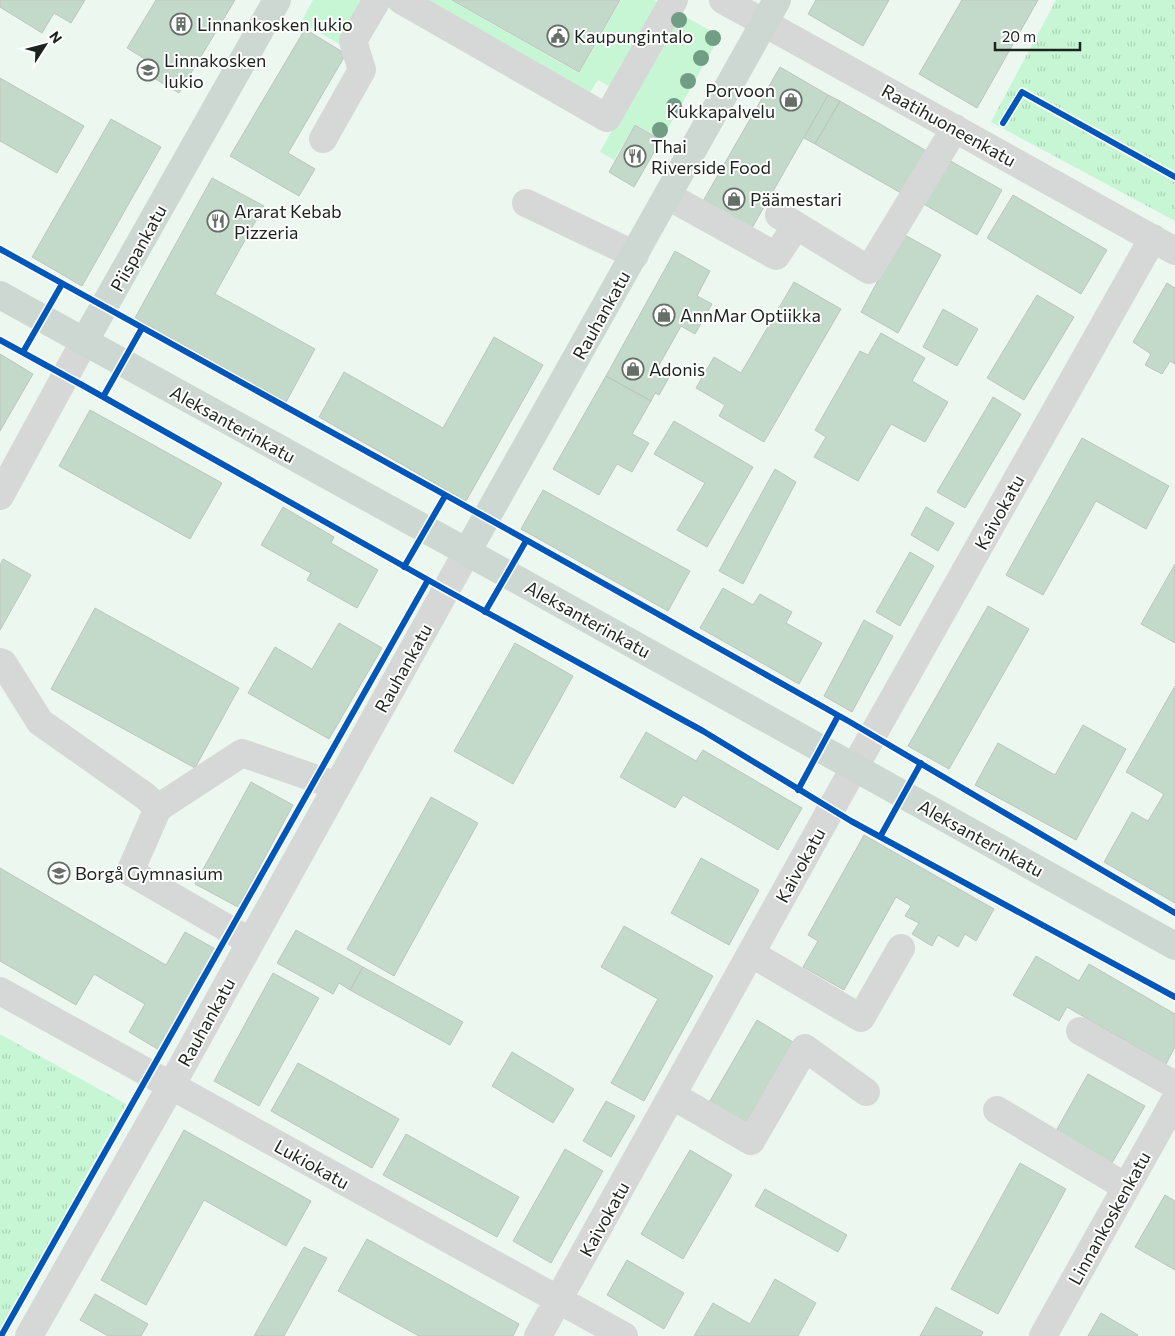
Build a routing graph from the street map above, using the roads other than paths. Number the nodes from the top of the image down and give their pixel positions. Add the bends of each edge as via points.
1 (277, 0) edge
2 (377, 0) edge
3 (401, 0) edge
4 (674, 0) edge
5 (723, 0) edge
6 (771, 11) edge
7 (955, 128) junction
8 (323, 139) dead end
9 (668, 196) junction
10 (526, 203) dead end
11 (1164, 245) edge
12 (635, 255) junction
13 (0, 295) edge
14 (84, 342) junction
15 (0, 496) edge
16 (467, 552) junction
17 (0, 662) edge
18 (855, 767) junction
19 (337, 786) junction
20 (158, 808) junction
21 (251, 942) junction
22 (1175, 946) edge
23 (901, 948) dead end
24 (752, 954) junction
25 (0, 992) edge
26 (1080, 1031) dead end
27 (1175, 1085) edge
28 (171, 1086) junction
29 (866, 1092) dead end
30 (673, 1096) junction
31 (1175, 1100) edge
32 (997, 1110) dead end
33 (1126, 1187) junction
34 (559, 1299) junction
35 (29, 1336) edge
36 (538, 1336) edge
37 (624, 1336) edge
38 (1043, 1336) edge

1 - 14 main road, Piispankatu
2 - 8 street via 353,41 362,70
3 - 4 street via 607,118
5 - 6 street, Raatihuoneenkatu
6 - 7 street, Raatihuoneenkatu
6 - 9 main road, Rauhankatu
7 - 9 street via 869,270 788,220 776,256
7 - 11 street, Raatihuoneenkatu
9 - 12 main road, Rauhankatu
10 - 12 street
11 - 18 street, Kaivokatu
12 - 16 main road, Rauhankatu
13 - 14 main road, Aleksanterinkatu
14 - 15 street, Piispankatu
14 - 16 main road, Aleksanterinkatu
16 - 18 main road, Aleksanterinkatu
16 - 19 street, Rauhankatu
17 - 20 street via 40,722
18 - 22 main road, Aleksanterinkatu
18 - 24 street, Kaivokatu
19 - 20 street via 242,753
19 - 21 street, Rauhankatu
20 - 21 street via 130,872
21 - 28 street, Rauhankatu
23 - 24 street via 861,1018
24 - 30 street, Kaivokatu
25 - 28 street, Lukiokatu
26 - 27 street
28 - 34 street, Lukiokatu
28 - 35 street, Rauhankatu
29 - 30 street via 805,1048 751,1141
30 - 34 street, Kaivokatu
31 - 33 street, Linnankoskenkatu
32 - 33 street
33 - 38 street, Linnankoskenkatu
34 - 36 street, Kaivokatu
34 - 37 street, Lukiokatu

